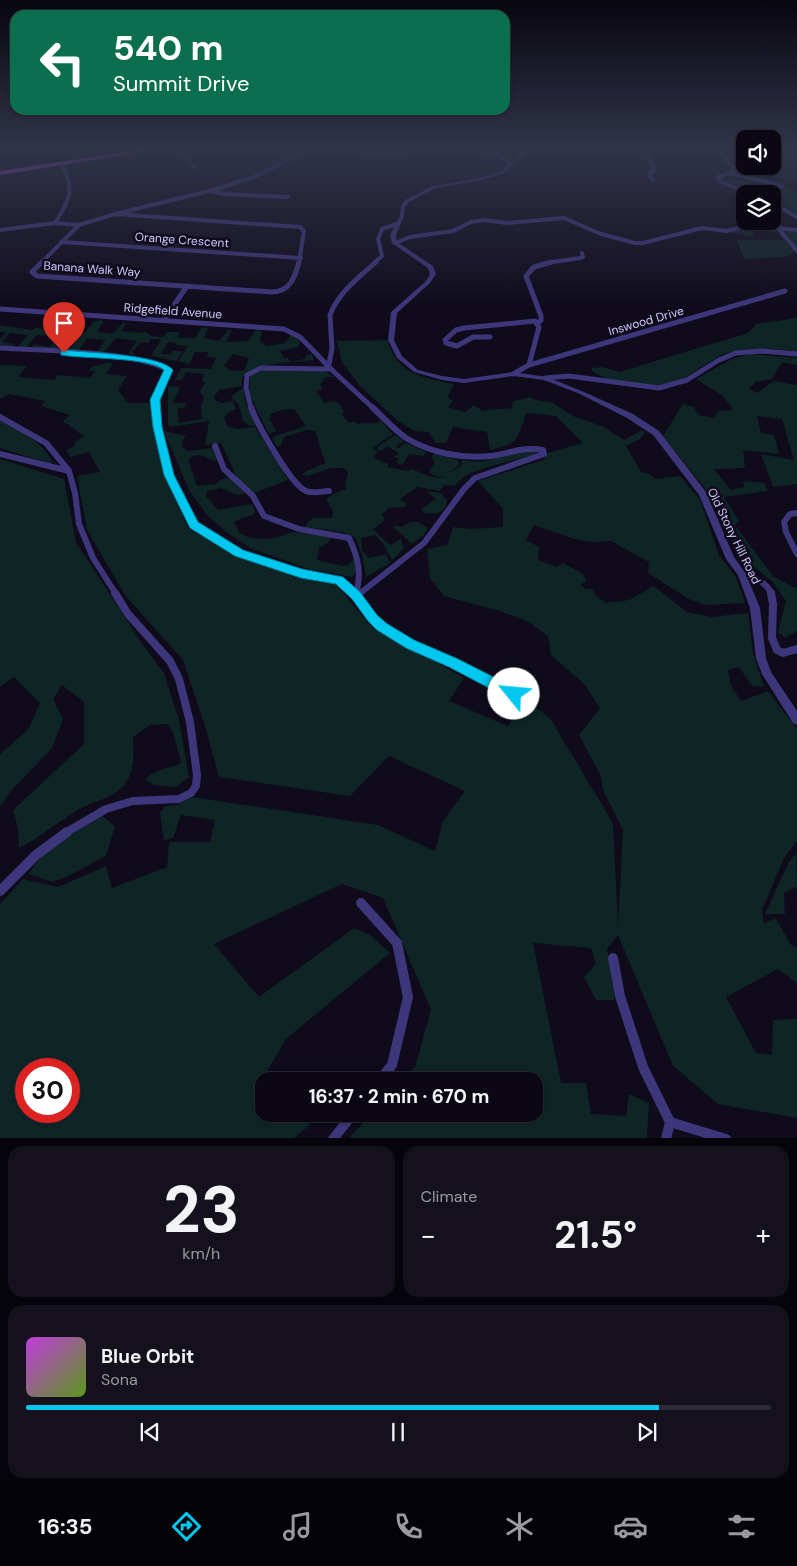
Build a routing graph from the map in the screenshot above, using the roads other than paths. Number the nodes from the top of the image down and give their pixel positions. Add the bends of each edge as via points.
1 (67, 202) edge
2 (164, 202) edge
3 (406, 202) edge
4 (781, 207) edge
5 (115, 214) junction
6 (797, 217) edge
7 (55, 224) junction
8 (397, 224) junction
9 (79, 225) junction
10 (736, 229) edge
11 (781, 229) edge
12 (0, 230) edge
13 (7, 230) junction
14 (780, 230) edge
15 (797, 230) edge
16 (0, 236) edge
17 (61, 242) junction
18 (395, 243) junction
19 (797, 251) edge
20 (582, 253) dead end
21 (301, 258) junction
22 (187, 286) junction
23 (785, 291) dead end
24 (0, 309) edge
25 (164, 320) junction
26 (537, 324) junction
27 (490, 337) dead end
28 (0, 348) edge
29 (797, 354) edge
30 (529, 365) junction
31 (328, 369) junction
32 (513, 374) junction
33 (545, 378) junction
34 (0, 416) edge
35 (215, 446) dead end
36 (0, 454) edge
37 (69, 471) junction
38 (329, 490) dead end
39 (797, 512) edge
40 (797, 554) edge
41 (742, 574) junction
42 (356, 596) junction
43 (797, 648) edge
44 (514, 694) dead end
45 (797, 720) edge
46 (0, 892) edge
47 (361, 903) dead end
48 (612, 958) dead end
49 (386, 1072) edge
50 (346, 1122) edge
51 (670, 1122) junction
52 (333, 1138) edge
53 (666, 1138) edge
54 (726, 1138) edge

1 - 7 street
2 - 5 street, Banana Walk Way
3 - 8 street
4 - 6 street
5 - 9 street, Banana Walk Way
5 - 21 street via 300,226 304,231
7 - 9 street
7 - 13 street
8 - 18 street via 393,235
8 - 31 street via 382,229 378,239 382,256 330,312 332,360
9 - 17 street, Banana Walk Way
10 - 18 street via 702,228 635,243 601,234 564,218 506,223 484,220 453,231 420,235
11 - 15 street
12 - 13 street
13 - 16 street
14 - 19 street
17 - 21 street, Orange Crescent
17 - 22 street, Banana Walk Way via 32,270 32,274
18 - 32 street, Old Stony Hill Road via 431,267 433,274 394,312 391,340 399,357 416,371 442,378 464,381
20 - 26 street via 583,257 533,266 526,272 541,316
21 - 22 street, Banana Walk Way via 288,287 282,291
22 - 25 street
23 - 30 street, Inswood Drive
24 - 25 street, Ridgefield Avenue
25 - 31 street, Ridgefield Avenue via 294,331
26 - 27 street via 529,321 464,328 456,330 445,340 446,344 457,346 473,337
26 - 30 street via 539,327
28 - 42 street via 141,360 164,366 169,370 155,400 157,427 169,475 194,525 239,553 301,574 339,581
29 - 33 street via 738,354 672,388 569,376
30 - 32 street, Inswood Drive
31 - 38 street via 261,368 248,375 246,394 295,484 307,492
31 - 42 street, Ridgefield Avenue via 405,438 428,449 469,458 533,448 540,448 544,454 475,478 424,543
32 - 33 street, Old Stony Hill Road
33 - 41 street, Old Stony Hill Road via 630,416 656,433 703,494 730,559
34 - 37 street via 46,443
35 - 42 street via 224,469 252,496 264,516 299,529 349,538 361,578
36 - 37 street
37 - 46 street via 79,524 93,558 128,614 170,661 178,680 190,722 196,786 179,799 133,801 106,809 72,827 36,855
39 - 40 street via 790,514 784,522
41 - 43 street via 760,580 773,593 770,623 777,650 783,653
41 - 45 street, Old Stony Hill Road via 755,608 761,658 767,674
42 - 44 street via 372,618 389,631
47 - 49 street via 397,943 408,998 392,1065
48 - 51 street via 620,996 643,1067
50 - 52 street
51 - 53 street
51 - 54 street

